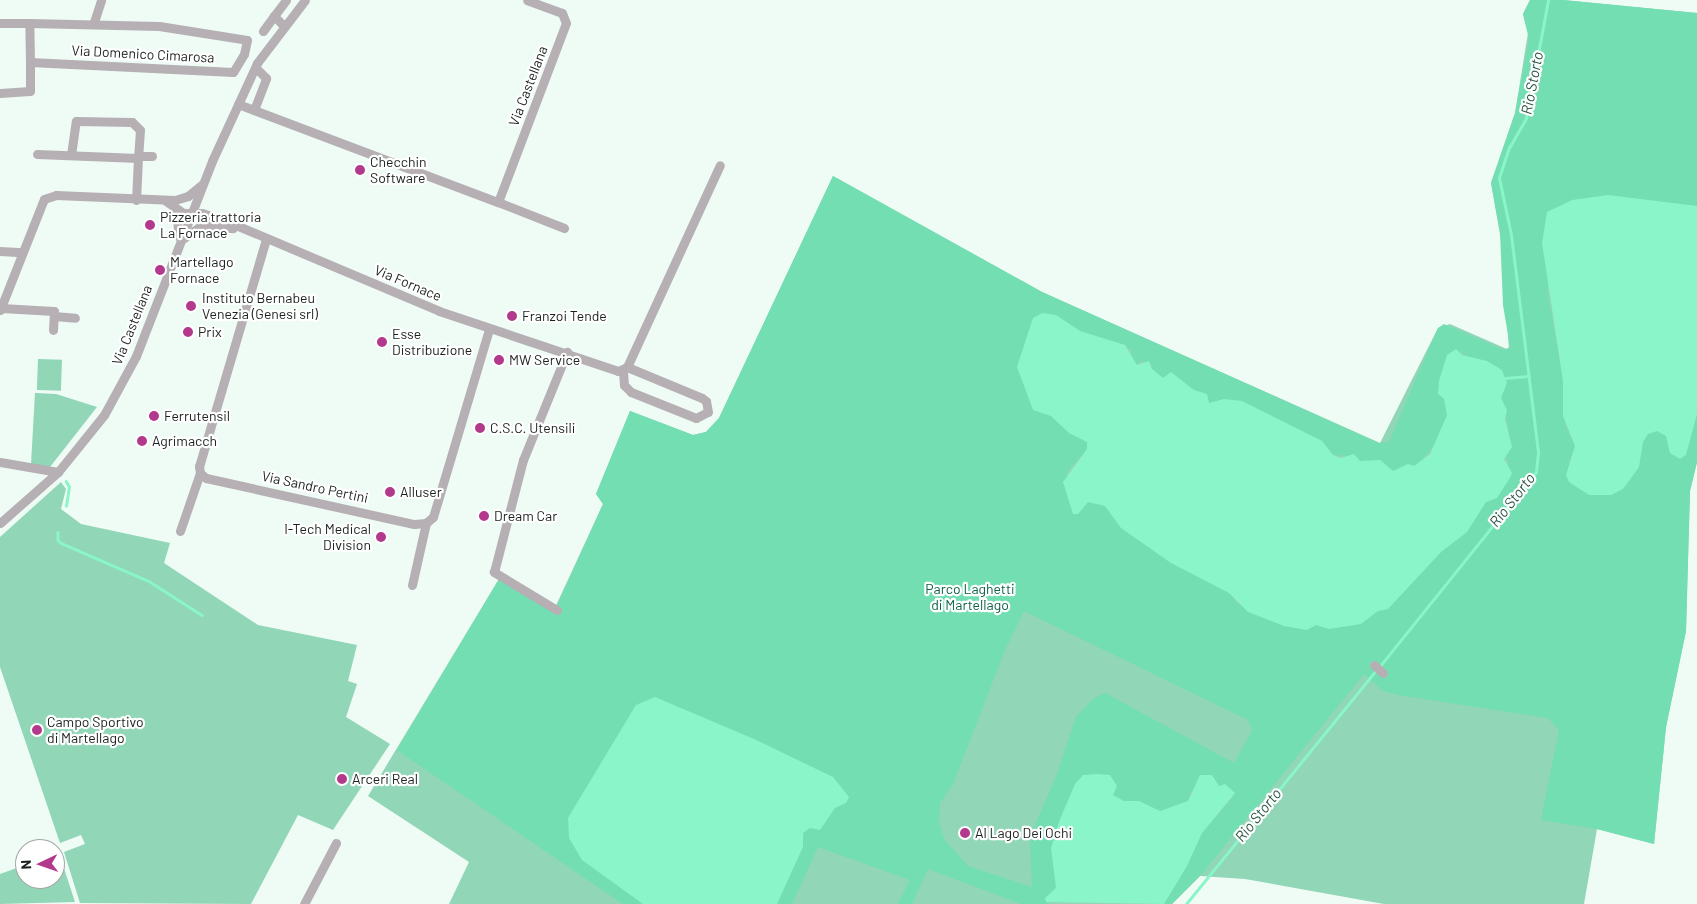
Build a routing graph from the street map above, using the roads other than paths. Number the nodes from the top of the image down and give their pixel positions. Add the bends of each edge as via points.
1 (101, 0) edge
2 (284, 0) edge
3 (304, 0) edge
4 (527, 0) edge
5 (274, 16) junction
6 (94, 22) junction
7 (0, 23) edge
8 (29, 23) junction
9 (283, 25) junction
10 (263, 31) dead end
11 (244, 54) junction
12 (30, 62) junction
13 (257, 66) junction
14 (0, 94) edge
15 (238, 104) junction
16 (254, 110) junction
17 (37, 154) dead end
18 (71, 155) junction
19 (152, 156) dead end
20 (138, 157) junction
21 (720, 165) dead end
22 (203, 183) junction
23 (136, 200) junction
24 (498, 202) junction
25 (172, 204) junction
26 (191, 214) junction
27 (206, 214) junction
28 (202, 225) junction
29 (564, 228) dead end
30 (243, 229) junction
31 (266, 239) junction
32 (177, 248) junction
33 (0, 251) edge
34 (22, 252) junction
35 (0, 309) edge
36 (54, 316) junction
37 (75, 318) dead end
38 (489, 329) junction
39 (53, 330) dead end
40 (567, 352) junction
41 (625, 369) junction
42 (0, 462) edge
43 (58, 472) junction
44 (200, 473) junction
45 (0, 523) edge
46 (426, 523) junction
47 (180, 532) dead end
48 (412, 585) dead end
49 (557, 610) dead end
50 (1374, 665) dead end
51 (1383, 673) dead end
52 (336, 843) dead end
53 (304, 904) edge

1 - 6 street
2 - 5 street
3 - 9 street, Via Castellana
4 - 24 street, Via Castellana via 562,14 566,23
5 - 9 street
5 - 10 street
6 - 8 street, Via Domenico Cimarosa
6 - 11 street, Via Domenico Cimarosa via 203,31 251,40
7 - 8 street, Via Domenico Cimarosa
8 - 12 street
9 - 13 street, Via Castellana
11 - 12 street, Via Domenico Cimarosa via 233,72
11 - 13 street
12 - 14 street via 30,91
13 - 15 street, Via Castellana
13 - 16 street via 266,78
15 - 16 street
15 - 22 street, Via Castellana
16 - 24 street
17 - 18 street
18 - 20 street
18 - 20 street via 73,126 81,120 137,125 140,130
19 - 20 street
20 - 23 street
21 - 41 street
22 - 25 street
22 - 26 street, Via Castellana
22 - 27 street via 200,202
23 - 25 street, Via Fornace
23 - 34 street, Via Fornace via 51,195 40,204
24 - 29 street
25 - 26 street, Via Fornace
25 - 32 street via 179,222
26 - 27 street, Via Fornace
26 - 28 street
26 - 32 street, Via Castellana
27 - 30 street, Via Fornace
28 - 30 street, Via Fornace
28 - 32 street via 190,231
30 - 31 street, Via Fornace
31 - 38 street, Via Fornace
31 - 44 street via 198,466
32 - 43 street, Via Castellana via 125,380 104,415
33 - 34 street
34 - 35 street, Via Fornace
35 - 36 street via 54,311
36 - 37 street
36 - 39 street
38 - 40 street, Via Fornace
38 - 46 street via 433,517
40 - 41 street, Via Fornace
40 - 49 street via 523,460 494,572
41 - 41 street, Via Fornace via 624,385 631,392 696,418 708,412 707,402 702,398
42 - 43 street
43 - 45 street, Via Castellana
44 - 46 street, Via Sandro Pertini via 206,478 414,524
44 - 47 street
46 - 48 street
50 - 51 street
52 - 53 street

